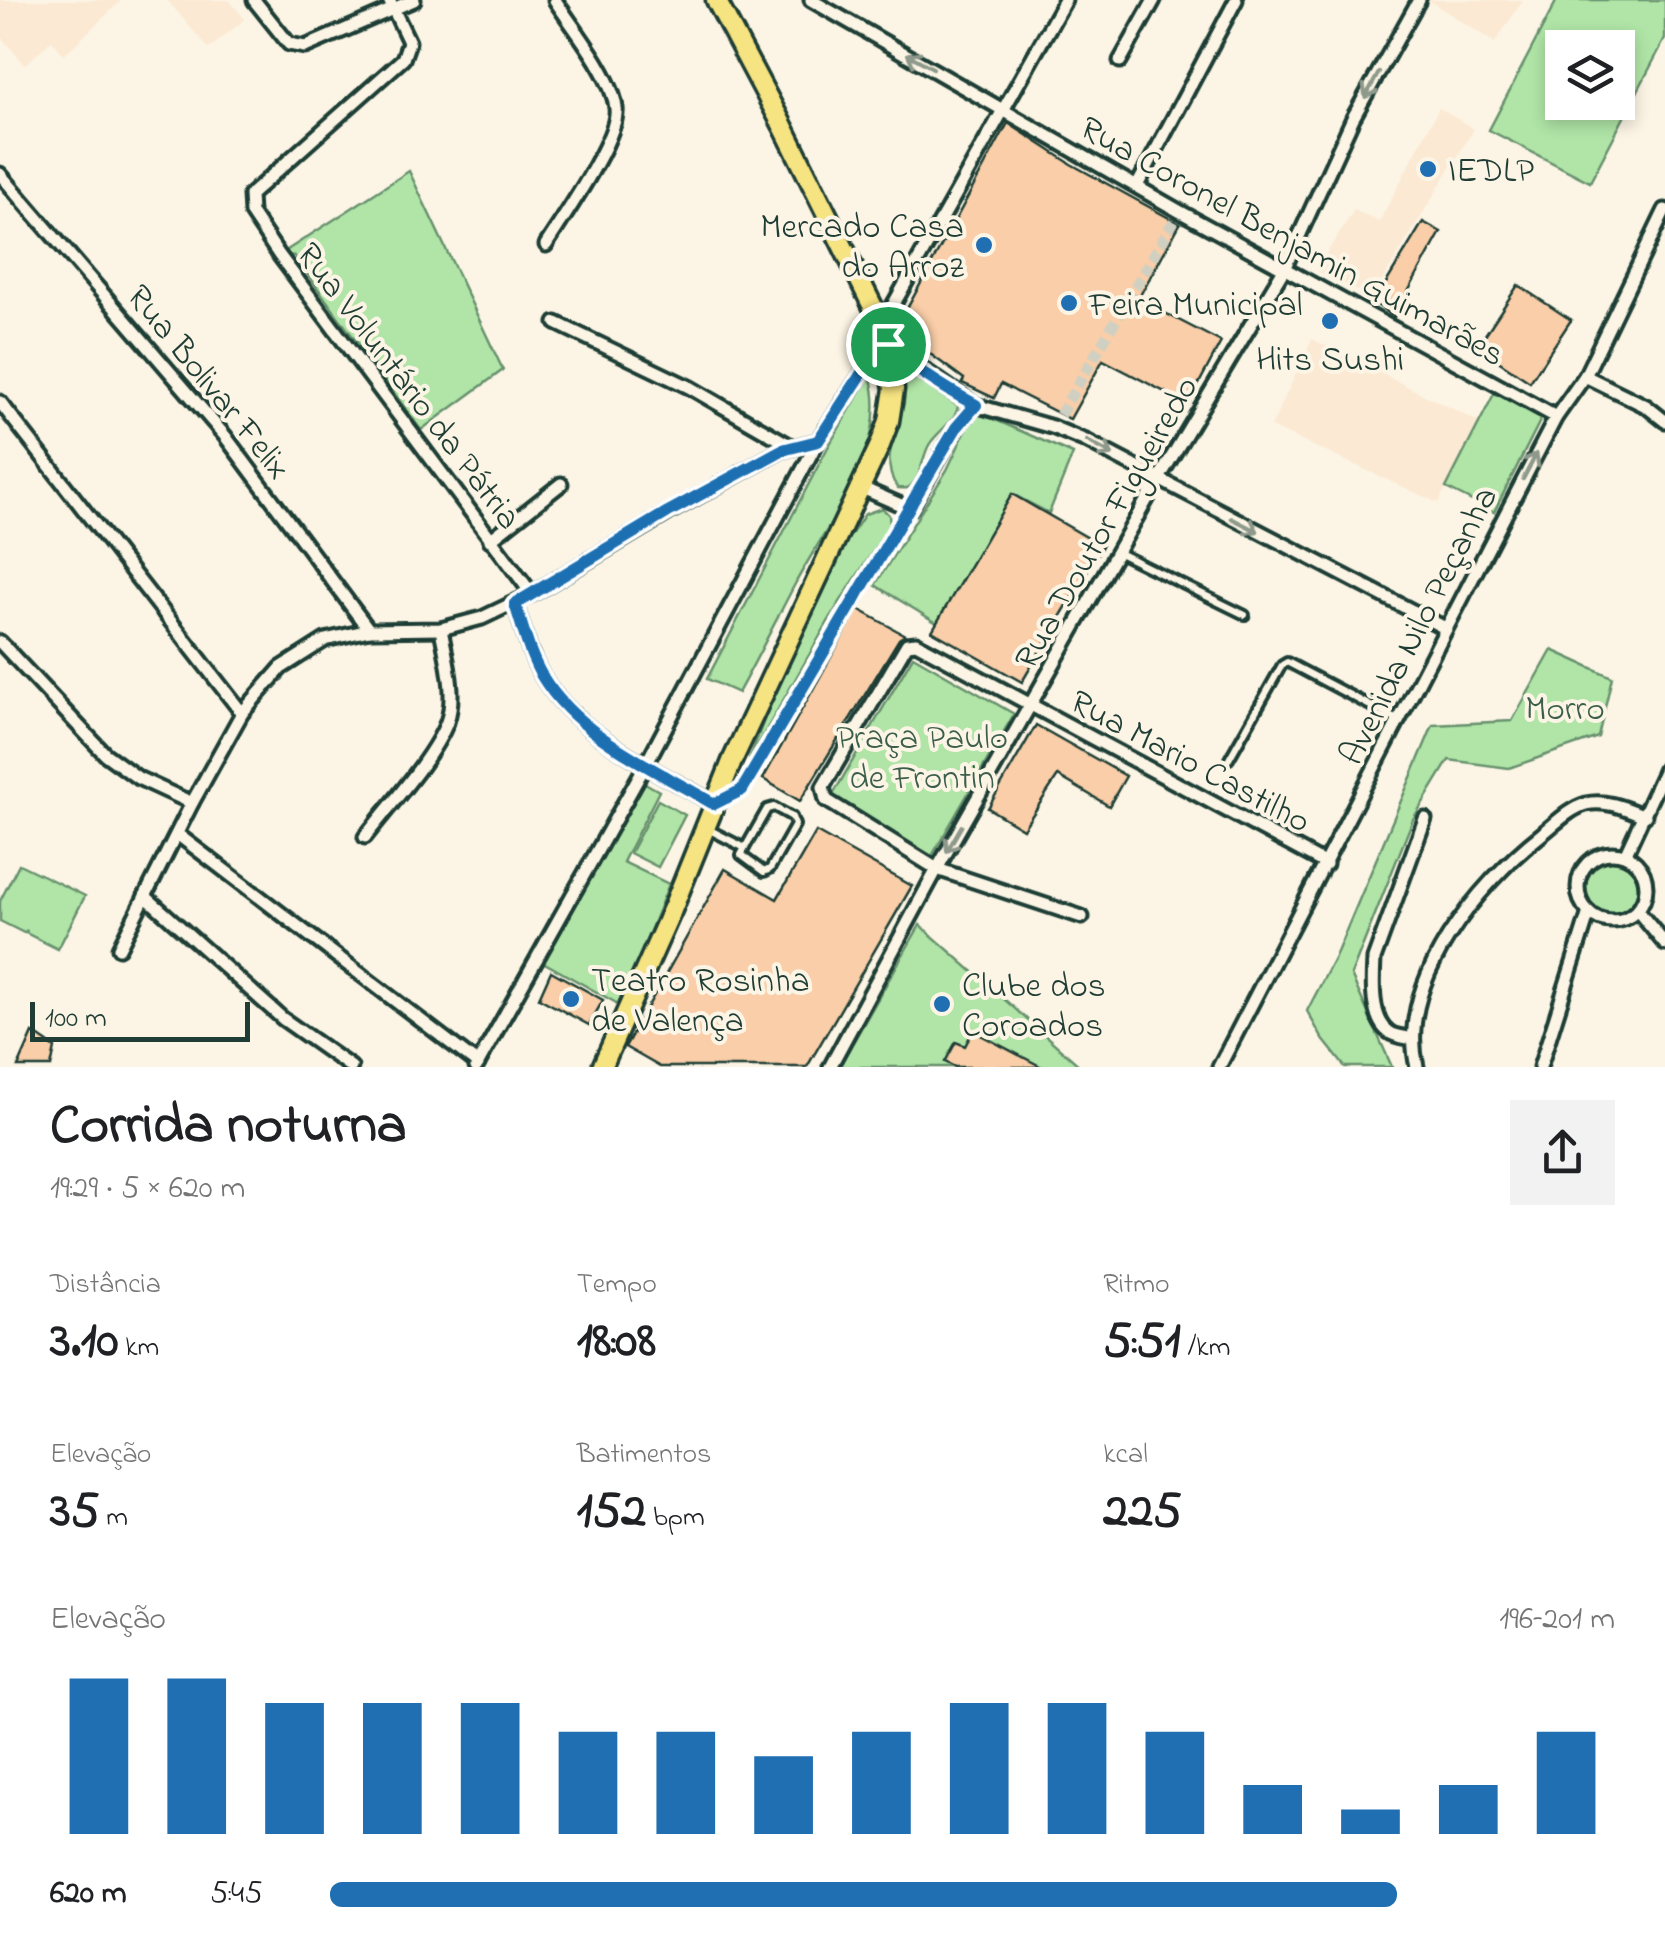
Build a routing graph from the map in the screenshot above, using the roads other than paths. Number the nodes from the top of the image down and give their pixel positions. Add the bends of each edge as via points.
1 (254, 0) edge
2 (414, 0) edge
3 (555, 0) edge
4 (716, 0) edge
5 (811, 0) edge
6 (1065, 0) edge
7 (1154, 0) edge
8 (1236, 0) edge
9 (1420, 0) edge
10 (392, 4) edge
11 (1120, 61) dead end
12 (1005, 110) junction
13 (0, 174) edge
14 (1137, 186) junction
15 (1665, 210) edge
16 (546, 246) dead end
17 (1284, 269) junction
18 (556, 323) dead end
19 (885, 335) junction
20 (1586, 376) junction
21 (0, 402) edge
22 (976, 405) junction
23 (1060, 414) tunnel mouth
24 (1556, 417) junction
25 (1665, 422) edge
26 (1052, 427) junction
27 (818, 441) junction
28 (790, 446) junction
29 (1158, 480) junction
30 (561, 484) dead end
31 (862, 488) junction
32 (910, 509) junction
33 (490, 540) junction
34 (1118, 552) junction
35 (532, 594) junction
36 (515, 604) junction
37 (1245, 615) dead end
38 (441, 628) junction
39 (1445, 628) junction
40 (369, 630) junction
41 (0, 642) edge
42 (1030, 706) junction
43 (242, 713) junction
44 (1398, 721) junction
45 (1229, 759) dead end
46 (646, 764) junction
47 (1665, 769) edge
48 (192, 803) junction
49 (714, 804) junction
50 (1645, 816) junction
51 (1425, 819) dead end
52 (706, 828) junction
53 (177, 834) junction
54 (365, 838) dead end
55 (746, 848) junction
56 (1625, 856) junction
57 (1326, 864) junction
58 (937, 869) junction
59 (145, 896) junction
60 (1637, 910) junction
61 (1589, 912) junction
62 (1082, 917) dead end
63 (1665, 944) edge
64 (119, 948) dead end
65 (1413, 1039) junction
66 (477, 1066) edge
67 (1222, 1066) edge
68 (351, 1067) edge
69 (602, 1067) edge
70 (830, 1067) edge
71 (1418, 1067) edge
72 (1540, 1067) edge

1 - 10 street via 289,44 306,48
2 - 10 street
3 - 16 street via 606,82 617,115
4 - 19 main road
12 -> 5 street, Rua Coronel Benjamin Guimarães
6 - 12 street
7 - 11 street
8 - 14 street
9 -> 17 street, Rua Doutor Figueiredo via 1353,118
10 - 33 street, Rua Voluntário da Pátria via 408,42 403,59 250,196 248,206
12 - 14 street, Rua Coronel Benjamin Guimarães
12 - 19 street
13 - 40 street, Rua Bolivar Felix via 189,392
14 - 17 street, Rua Coronel Benjamin Guimarães via 1177,216
15 - 20 street, Avenida Nilo Peçanha
17 - 24 street, Rua Coronel Benjamin Guimarães
17 - 29 street, Rua Doutor Figueiredo
18 - 28 street via 689,387
19 - 22 street
19 - 27 street
19 - 31 main road via 894,389 889,421
20 - 24 street, Avenida Nilo Peçanha
20 - 25 street
21 - 43 street
22 - 26 street
22 - 32 street
23 - 26 street
39 -> 24 street, Avenida Nilo Peçanha
26 -> 29 street
27 - 28 street
27 - 46 street
28 - 35 street
29 - 34 street, Rua Doutor Figueiredo
29 -> 39 street
30 - 33 street
31 - 32 street
31 - 49 main road
32 - 49 lane via 742,790
33 - 35 street, Rua Voluntário da Pátria
34 - 37 lane
34 - 42 street, Rua Doutor Figueiredo
35 - 36 street
36 - 38 street
36 - 46 street via 540,673 567,710
38 - 40 street
38 - 54 street via 447,720
39 - 44 street, Avenida Nilo Peçanha
40 - 43 street via 304,652
41 - 48 street via 105,754
42 - 57 street, Rua Mario Castilho
42 -> 58 street, Rua Doutor Figueiredo
42 - 58 street, Rua Mario Castilho via 907,644 823,787 826,800
43 - 48 street
44 - 45 lane via 1287,662
44 - 57 street, Avenida Nilo Peçanha
46 - 49 street
46 - 66 street
47 - 50 street
48 - 53 street
49 - 52 main road
50 - 56 street
50 - 65 street via 1590,803 1519,852 1451,931 1426,978
51 - 65 street via 1373,977 1381,1022 1392,1034
52 - 55 lane
52 - 69 main road
53 - 59 street
53 - 66 street
55 - 55 lane via 742,858 766,872 795,820 767,809
56 - 60 street via 1644,875 1646,894
56 - 61 street via 1606,854 1584,869 1578,886
57 - 67 street, Avenida Nilo Peçanha
58 - 62 street
58 - 70 street, Rua Doutor Figueiredo
59 - 64 street
59 - 68 street via 283,1019
60 - 61 street via 1613,921
60 - 63 street
61 - 72 street
65 - 71 street

